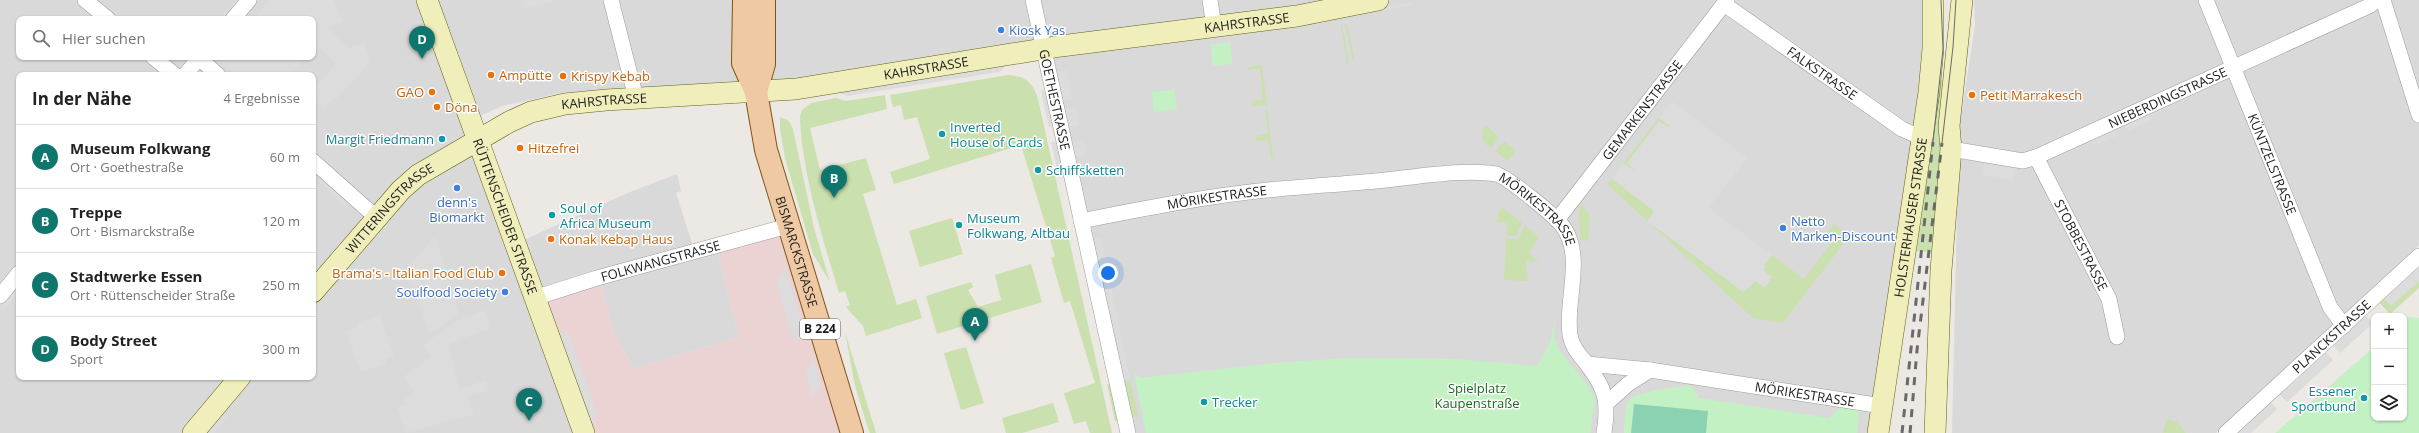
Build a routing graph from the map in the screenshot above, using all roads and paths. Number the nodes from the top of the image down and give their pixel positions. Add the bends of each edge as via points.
1 (85, 0) edge
2 (249, 0) edge
3 (427, 0) edge
4 (611, 0) edge
5 (744, 0) edge
6 (764, 0) edge
7 (1033, 0) edge
8 (1210, 0) edge
9 (1378, 0) edge
10 (1933, 0) edge
11 (1962, 0) edge
12 (2206, 0) edge
13 (2377, 0) edge
14 (2384, 0) edge
15 (1726, 2) edge
16 (104, 16) edge
17 (236, 16) edge
18 (1214, 27) junction
19 (1044, 49) junction
20 (157, 60) edge
21 (198, 60) edge
22 (202, 60) edge
23 (2233, 68) junction
24 (171, 72) edge
25 (188, 72) edge
26 (215, 72) edge
27 (756, 92) junction
28 (636, 98) junction
29 (2419, 115) edge
30 (1922, 138) junction
31 (478, 139) junction
32 (1951, 149) junction
33 (2036, 157) junction
34 (316, 163) edge
35 (377, 218) junction
36 (1081, 220) junction
37 (1557, 220) junction
38 (788, 226) junction
39 (2419, 256) edge
40 (16, 277) edge
41 (316, 289) edge
42 (0, 296) edge
43 (534, 298) junction
44 (2344, 326) junction
45 (2116, 337) dead end
46 (1587, 364) junction
47 (1650, 370) junction
48 (237, 380) edge
49 (1608, 402) junction
50 (1882, 406) junction
51 (193, 433) edge
52 (584, 433) edge
53 (852, 433) edge
54 (1128, 433) edge
55 (1604, 433) edge
56 (1878, 433) edge
57 (1935, 433) edge
58 (2226, 433) edge

1 - 16 street
2 - 17 street
3 - 31 street, RÜTTENSCHEIDER STRASSE
4 - 28 street
5 - 27 main road, B 224 via 743,63
6 - 27 main road, B 224 via 764,64
7 - 19 street, GOETHESTRASSE
8 - 18 street
9 - 18 street, KAHRSTRASSE via 1297,16
10 - 30 street, HOLSTERHAUSER STRASSE via 1933,49
11 - 32 street via 1949,126
12 - 23 street, KÜNTZELSTRASSE
13 - 23 street, NIEBERDINGSTRASSE via 2369,6
14 - 29 street
15 - 30 street, FALKSTRASSE via 1902,129
15 - 37 street, GEMARKENSTRASSE
18 - 19 street, KAHRSTRASSE
19 - 27 street, KAHRSTRASSE via 800,89
19 - 36 street, GOETHESTRASSE
20 - 24 street
21 - 25 street
22 - 26 street
23 - 33 street, NIEBERDINGSTRASSE
23 - 44 street, KÜNTZELSTRASSE via 2330,307
27 - 28 street, KAHRSTRASSE
27 - 38 main road, BISMARCKSTRASSE / B 224 via 766,150
28 - 31 street, KAHRSTRASSE via 565,104 530,112
30 - 50 street, HOLSTERHAUSER STRASSE
31 - 35 street, WITTERINGSTRASSE via 418,175
31 - 43 street, RÜTTENSCHEIDER STRASSE
32 - 33 street, NIEBERDINGSTRASSE via 2023,161
32 - 57 street via 1941,270
33 - 45 street, STOBBESTRASSE via 2109,299
34 - 35 street
35 - 41 street, WITTERINGSTRASSE
36 - 37 street, MÖRIKESTRASSE via 1277,189 1466,173 1500,175
36 - 54 street, GOETHESTRASSE
37 - 46 street, MÖRIKESTRASSE via 1569,236 1573,253 1569,319 1572,343
38 - 43 street, FOLKWANGSTRASSE via 618,272
38 - 53 main road, BISMARCKSTRASSE / B 224
39 - 44 street, PLANCKSTRASSE
40 - 42 street
43 - 52 street, RÜTTENSCHEIDER STRASSE
44 - 58 street, PLANCKSTRASSE
46 - 47 street, MÖRIKESTRASSE
46 - 49 street
47 - 49 street via 1628,384
47 - 50 street, MÖRIKESTRASSE
48 - 51 street
49 - 55 street
50 - 56 street, HOLSTERHAUSER STRASSE

